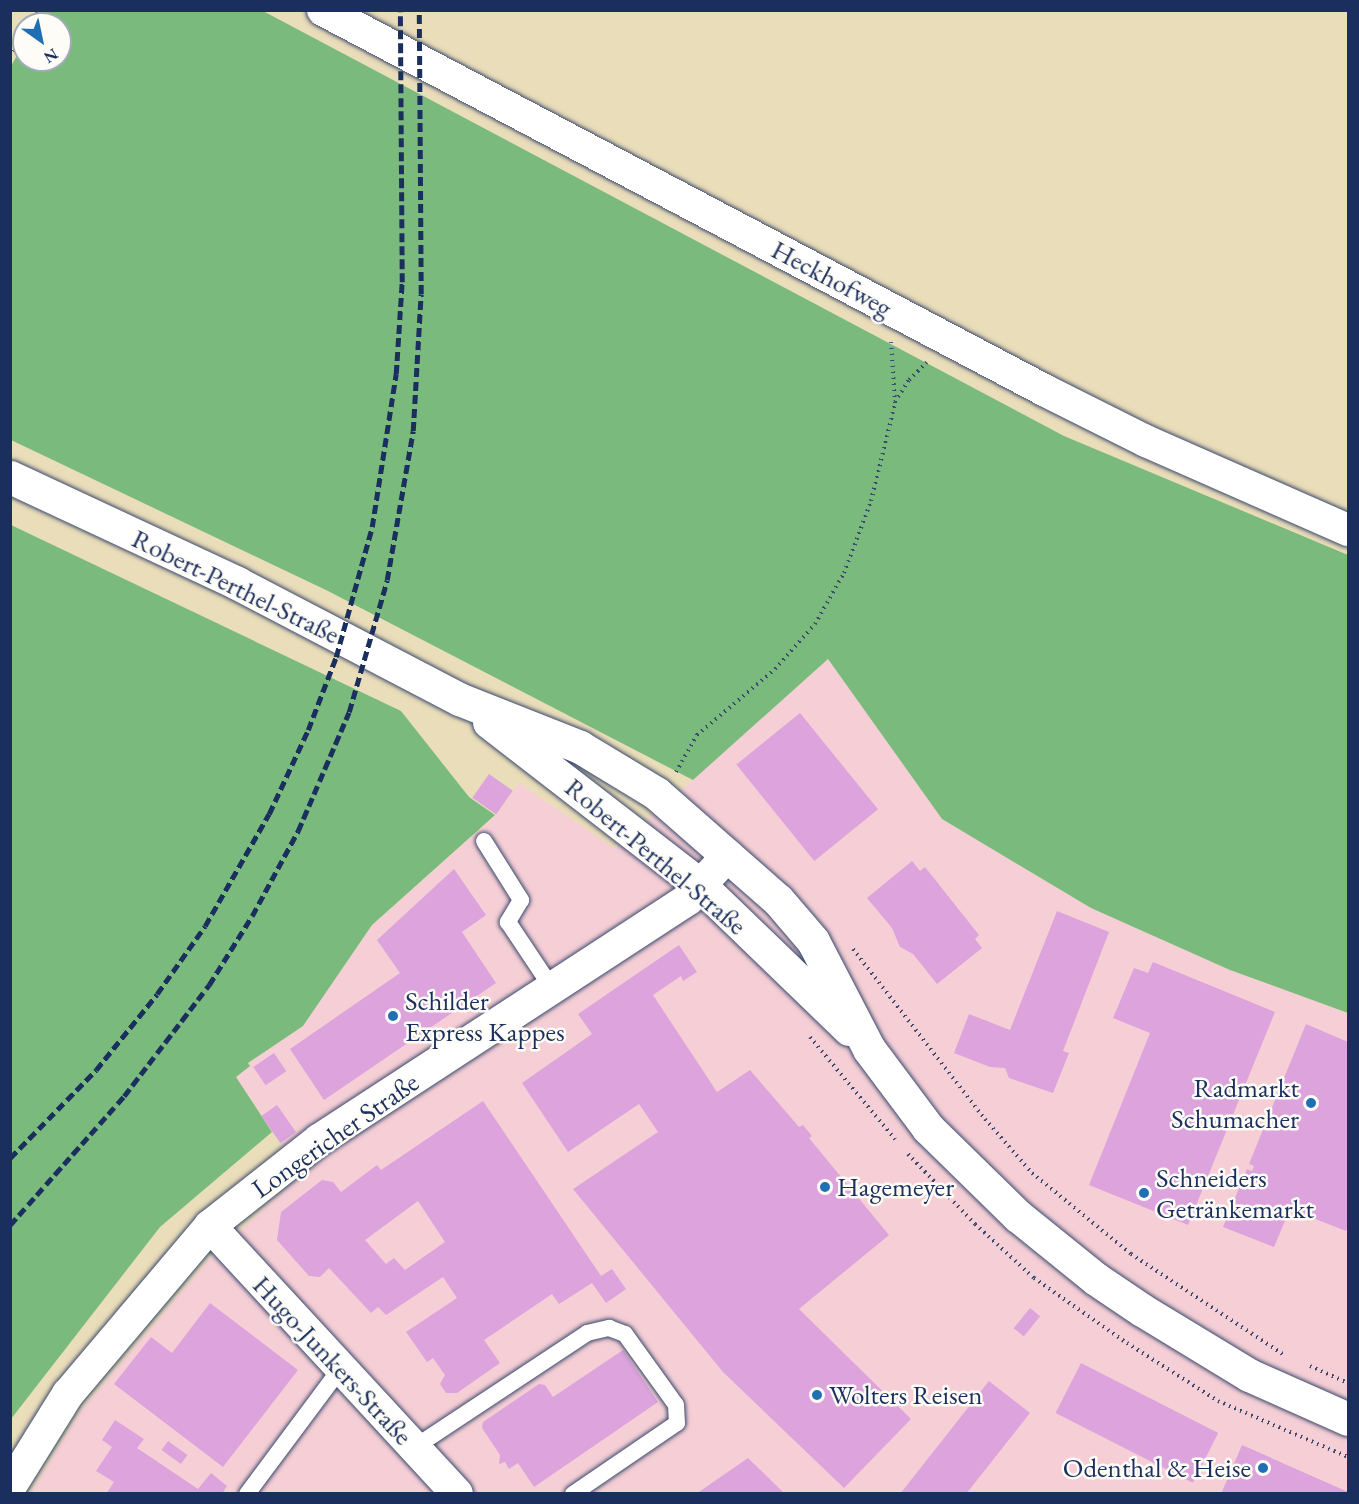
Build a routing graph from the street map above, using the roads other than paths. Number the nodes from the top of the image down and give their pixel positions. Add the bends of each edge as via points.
1 (323, 10) edge
2 (10, 477) edge
3 (1348, 530) edge
4 (459, 699) junction
5 (484, 841) dead end
6 (728, 855) junction
7 (701, 886) junction
8 (552, 988) junction
9 (869, 1049) junction
10 (210, 1226) junction
11 (341, 1368) junction
12 (1348, 1419) edge
13 (415, 1447) junction
14 (10, 1487) edge
15 (248, 1494) edge
16 (457, 1494) edge
17 (573, 1494) edge

1 - 3 street, Heckhofweg via 1146,441
2 - 4 street, Robert-Perthel-Straße via 237,583
4 - 6 street, Robert-Perthel-Straße via 580,747 656,793
4 - 7 street, Robert-Perthel-Straße
5 - 8 lane via 521,900 508,922
6 - 7 street, Longericher Straße
6 - 9 street, Robert-Perthel-Straße via 777,900 813,941
7 - 8 street, Longericher Straße
7 - 9 street, Robert-Perthel-Straße
8 - 10 street, Longericher Straße via 319,1140
9 - 12 street, Robert-Perthel-Straße via 928,1128 1018,1216 1096,1280 1249,1375
10 - 11 street, Hugo-Junkers-Straße
10 - 14 street, Longericher Straße via 68,1394
11 - 13 street, Hugo-Junkers-Straße
11 - 15 lane
13 - 16 street, Hugo-Junkers-Straße
13 - 17 lane via 587,1333 609,1328 625,1334 676,1405 677,1423

